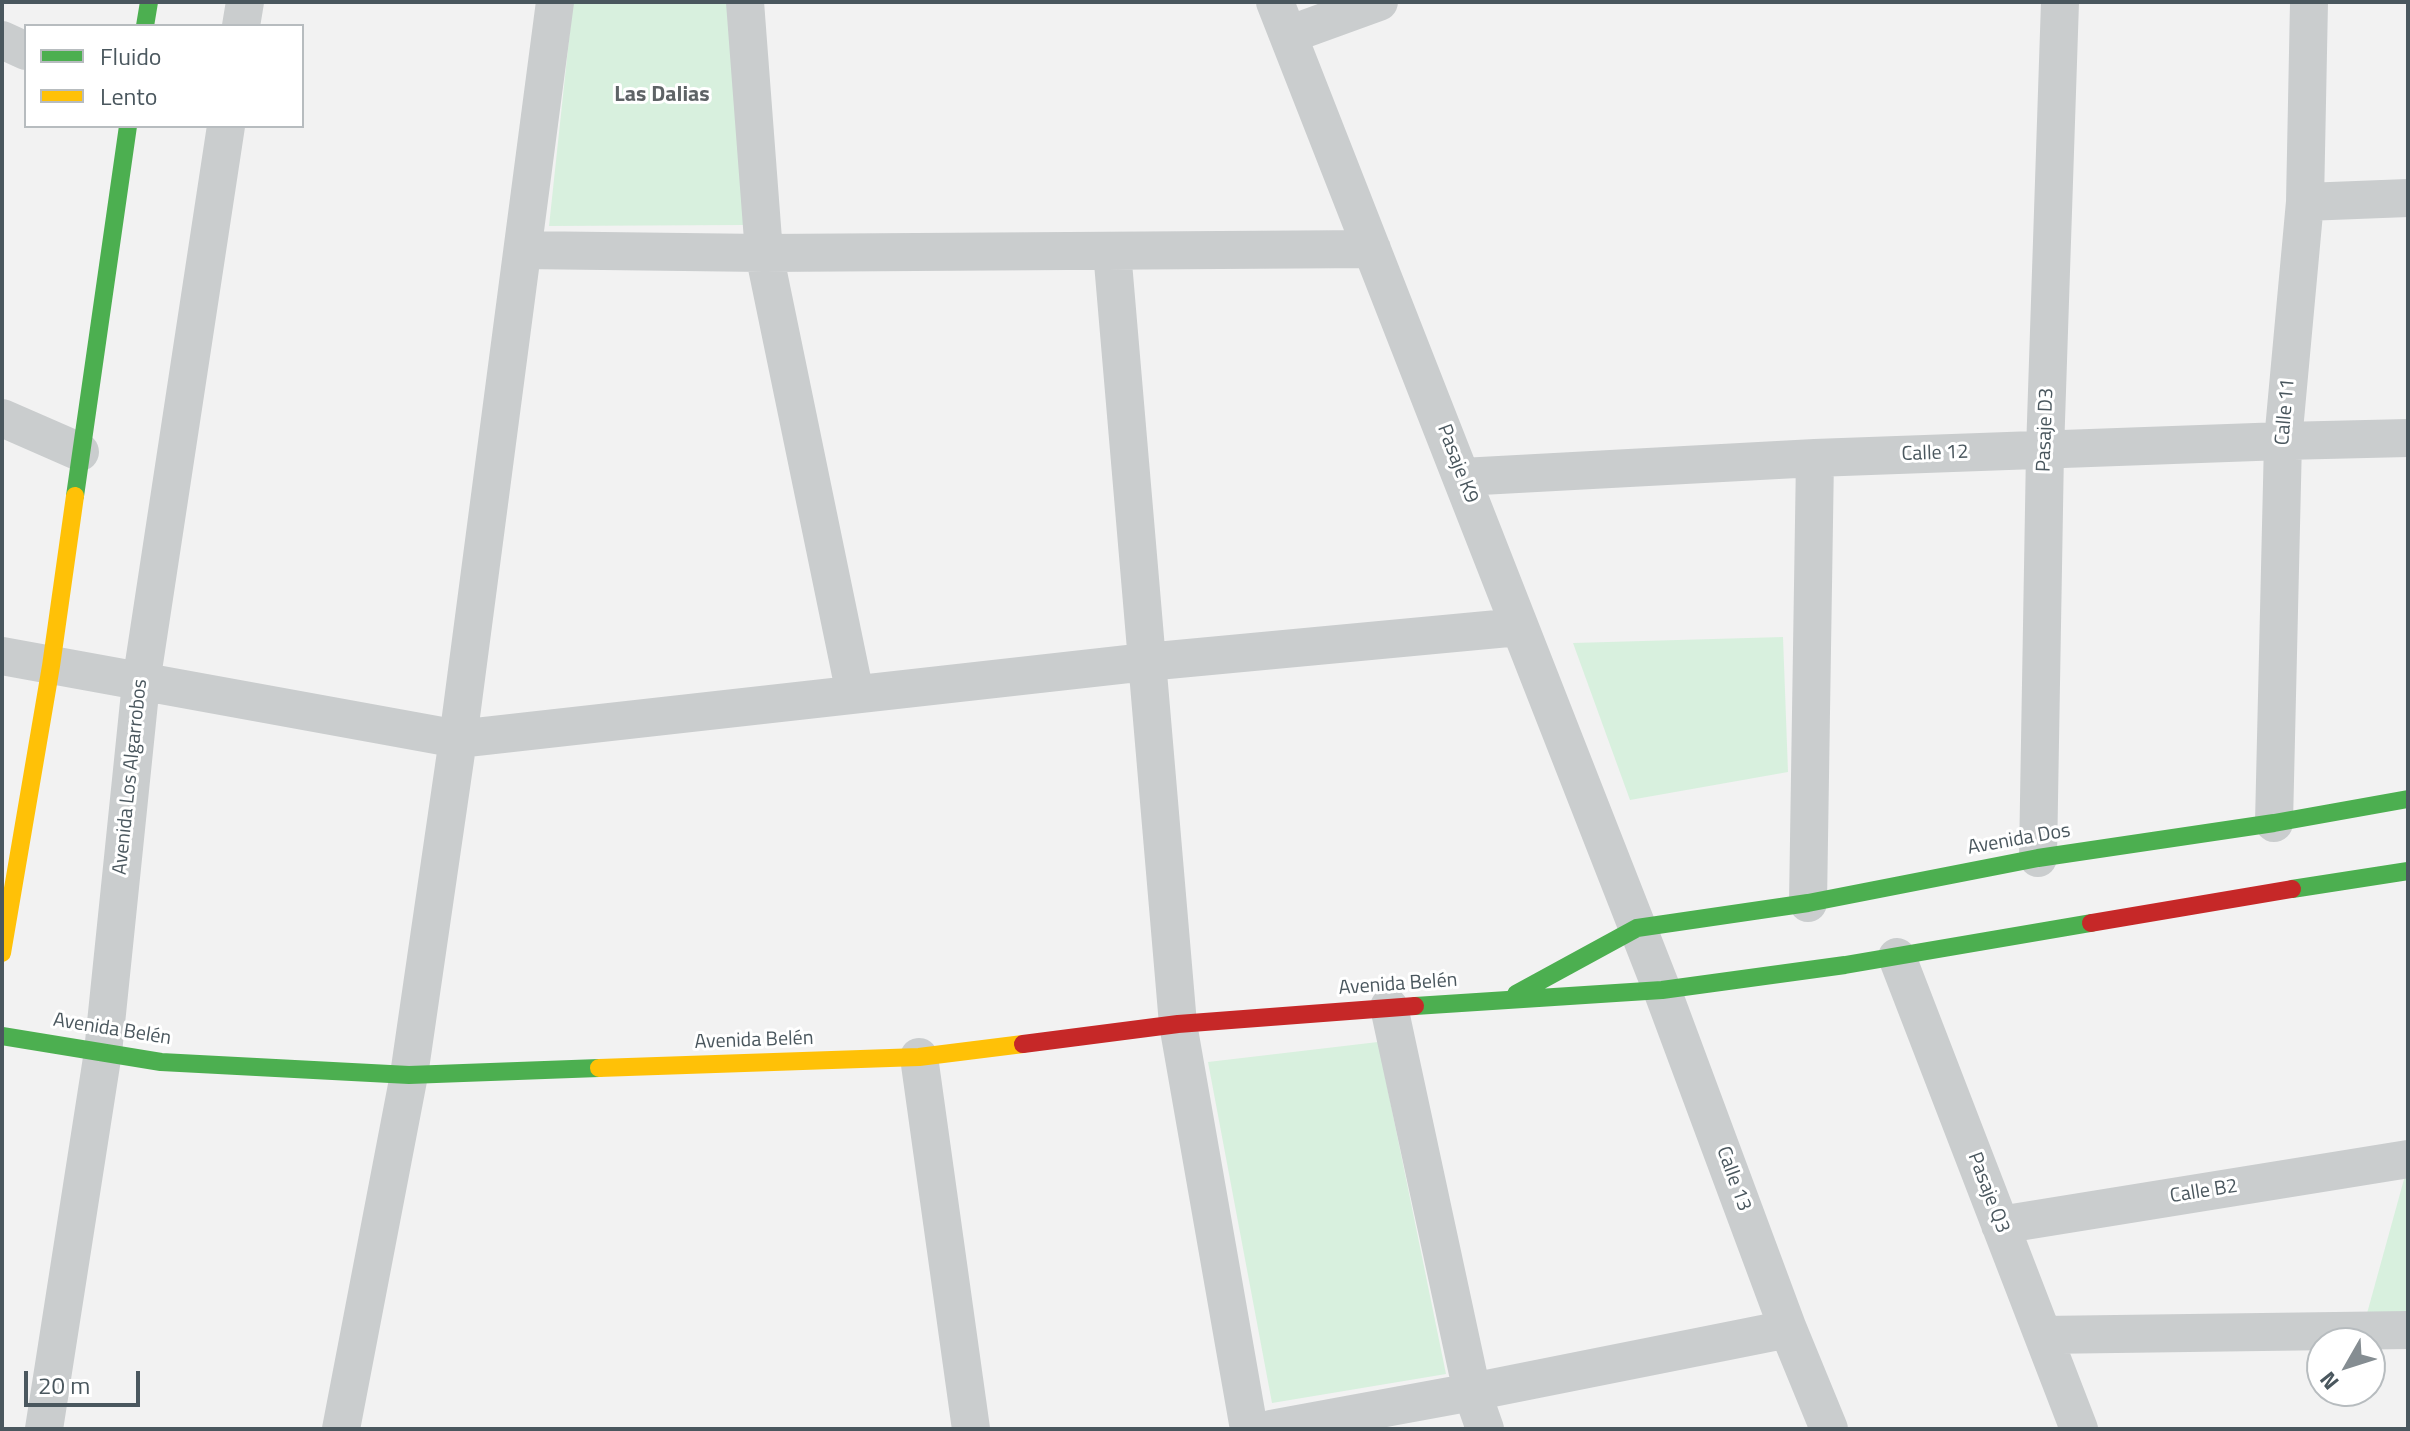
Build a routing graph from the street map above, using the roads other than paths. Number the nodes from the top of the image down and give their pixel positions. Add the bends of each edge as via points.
1 (149, 2) edge
2 (245, 2) edge
3 (555, 2) edge
4 (745, 2) edge
5 (1379, 2) edge
6 (2060, 2) edge
7 (2309, 2) edge
8 (1281, 19) edge
9 (145, 24) edge
10 (241, 24) edge
11 (2, 40) edge
12 (24, 50) edge
13 (128, 128) edge
14 (226, 128) edge
15 (2408, 198) edge
16 (2305, 202) junction
17 (1372, 249) junction
18 (523, 250) junction
19 (1112, 251) junction
20 (764, 253) junction
21 (2, 418) edge
22 (2408, 438) edge
23 (2283, 441) junction
24 (2045, 451) junction
25 (80, 452) junction
26 (1815, 458) junction
27 (1462, 477) junction
28 (1519, 627) junction
29 (2, 656) edge
30 (1146, 662) junction
31 (51, 666) junction
32 (141, 683) junction
33 (855, 694) junction
34 (458, 739) junction
35 (2408, 799) edge
36 (2274, 823) junction
37 (2038, 858) junction
38 (2408, 871) edge
39 (1808, 903) junction
40 (1637, 928) junction
41 (2, 953) edge
42 (1897, 957) junction
43 (1662, 990) junction
44 (1507, 999) junction
45 (1389, 1007) junction
46 (1178, 1024) junction
47 (2, 1036) edge
48 (103, 1052) junction
49 (919, 1057) junction
50 (409, 1075) junction
51 (2408, 1159) edge
52 (2000, 1225) junction
53 (1788, 1329) junction
54 (2408, 1330) edge
55 (2043, 1335) junction
56 (1472, 1392) junction
57 (44, 1429) edge
58 (341, 1429) edge
59 (971, 1429) edge
60 (1249, 1429) edge
61 (1271, 1429) edge
62 (1485, 1429) edge
63 (1829, 1429) edge
64 (2079, 1429) edge

1 - 9 street
2 - 10 street
3 - 18 street
4 - 20 street
5 - 8 street
6 - 24 street, Pasaje D3
7 - 16 street, Calle 11
8 - 17 street, Pasaje K9
11 - 12 street
13 - 25 street
14 - 32 street, Avenida Los Algarrobos
15 - 16 street
16 - 23 street, Calle 11
17 - 19 street
17 - 27 street, Pasaje K9
18 - 20 street
18 - 34 street
19 - 20 street
19 - 30 street
20 - 33 street
21 - 25 street
22 - 23 street, Calle 12
23 - 24 street, Calle 12
23 - 36 street, Calle 11
24 - 26 street, Calle 12
24 - 37 street, Pasaje D3
25 - 31 street
26 - 27 street, Calle 12
26 - 39 street
27 - 28 street, Pasaje K9
28 - 30 street
28 - 40 street, Pasaje K9
29 - 31 street
30 - 33 street
30 - 46 street
31 - 32 street
31 - 41 street
32 - 34 street
32 - 48 street, Avenida Los Algarrobos
33 - 34 street
34 - 50 street
35 - 36 street, Avenida Dos
36 - 37 street, Avenida Dos
37 - 39 street, Avenida Dos
38 - 42 street
39 - 40 street, Avenida Dos
40 - 43 street, Calle 13
40 - 44 street, Avenida Belén
42 - 43 street
42 - 52 street, Pasaje Q3
43 - 44 street, Avenida Belén
43 - 53 street, Calle 13
44 - 45 street, Avenida Belén
45 - 46 street, Avenida Belén
45 - 56 street
46 - 49 street, Avenida Belén
46 - 60 street
47 - 48 street, Avenida Belén
48 - 50 street, Avenida Belén via 161,1062
48 - 57 street, Avenida Los Algarrobos
49 - 50 street, Avenida Belén
49 - 59 street
50 - 58 street
51 - 52 street, Calle B2
52 - 55 street, Pasaje Q3
53 - 56 street
53 - 63 street, Calle 13
54 - 55 street
55 - 64 street, Pasaje Q3
56 - 61 street
56 - 62 street

